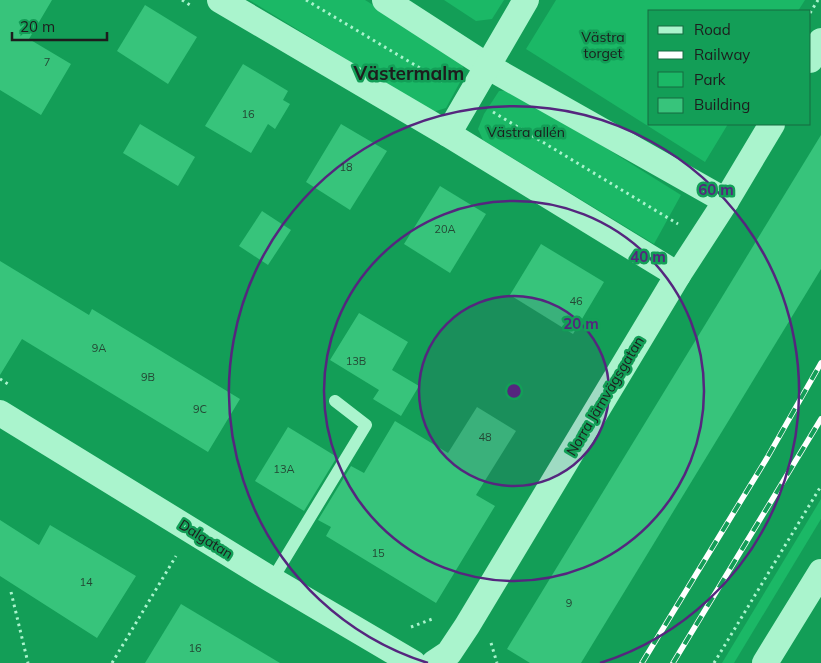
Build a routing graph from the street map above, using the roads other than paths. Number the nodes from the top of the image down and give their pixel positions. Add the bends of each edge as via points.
1 (220, 0) edge
2 (385, 0) edge
3 (526, 0) edge
4 (821, 41) edge
5 (811, 58) edge
6 (487, 66) junction
7 (771, 125) edge
8 (448, 134) junction
9 (726, 201) junction
10 (678, 275) junction
11 (335, 401) dead end
12 (0, 413) edge
13 (821, 572) edge
14 (272, 580) junction
15 (413, 663) edge
16 (434, 663) edge
17 (764, 663) edge

1 - 8 street
2 - 6 street
3 - 6 street
4 - 5 street
6 - 8 street
6 - 9 street
7 - 9 street, Norra Järnvägsgatan
8 - 10 street
9 - 10 street, Norra Järnvägsgatan
10 - 16 street, Norra Järnvägsgatan via 467,626 449,653
11 - 14 lane via 366,425
12 - 14 street, Dalgatan
13 - 17 street
14 - 15 street, Dalgatan

